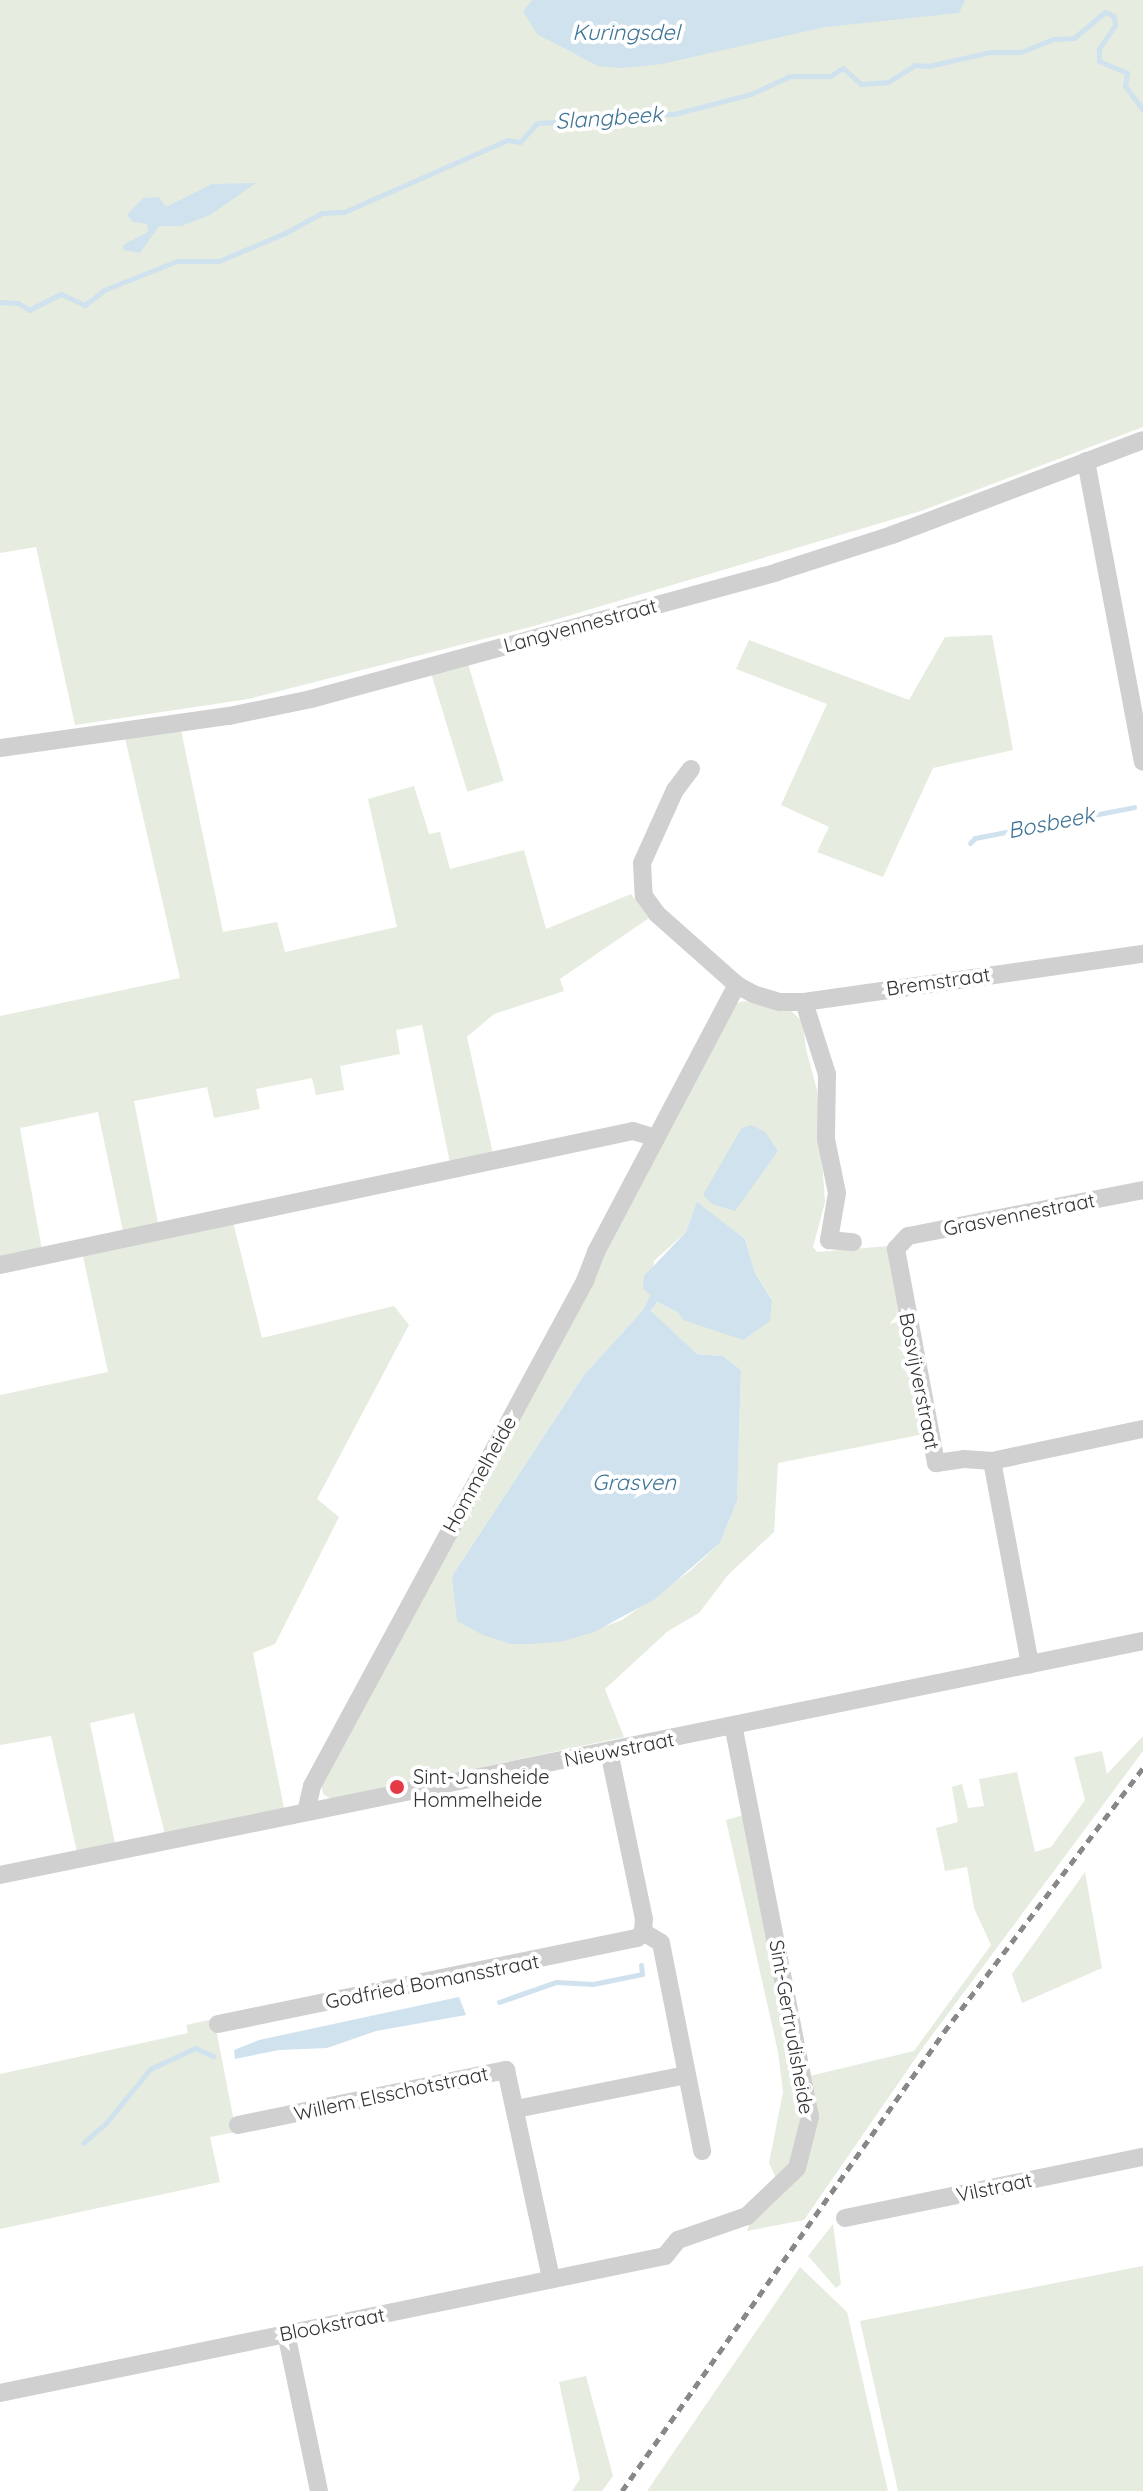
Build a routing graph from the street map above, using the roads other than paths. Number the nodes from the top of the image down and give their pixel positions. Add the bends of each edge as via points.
1 (1143, 440) edge
2 (1086, 461) junction
3 (0, 748) edge
4 (1143, 762) edge
5 (691, 769) dead end
6 (1143, 954) edge
7 (737, 985) junction
8 (804, 1002) junction
9 (656, 1138) junction
10 (1143, 1190) edge
11 (853, 1242) dead end
12 (897, 1244) joint
13 (0, 1265) edge
14 (1143, 1429) edge
15 (992, 1461) junction
16 (1143, 1641) edge
17 (1030, 1664) junction
18 (733, 1726) junction
19 (609, 1751) junction
20 (306, 1812) junction
21 (0, 1875) edge
22 (643, 1932) junction
23 (218, 2024) dead end
24 (686, 2075) junction
25 (516, 2109) junction
26 (238, 2125) dead end
27 (702, 2151) dead end
28 (1143, 2157) edge
29 (845, 2218) dead end
30 (665, 2256) joint
31 (551, 2279) junction
32 (286, 2333) junction
33 (0, 2393) edge
34 (319, 2491) edge

1 - 2 street, Langvennestraat
2 - 3 street, Langvennestraat via 892,535 777,572 311,699 229,716
2 - 4 street
5 - 7 street via 675,790 642,863 641,884 657,914
6 - 8 street, Bremstraat
7 - 8 street, Bremstraat via 767,999
7 - 9 street, Hommelheide
8 - 11 street via 827,1074 826,1139 837,1193 829,1240
9 - 13 street via 633,1131
9 - 20 street, Hommelheide via 585,1281 312,1786
10 - 12 street, Grasvennestraat via 908,1236
12 - 15 street, Bosvijverstraat via 936,1463
14 - 15 street, Bosvijverstraat
15 - 17 street
16 - 17 street, Nieuwstraat
17 - 18 street, Nieuwstraat
18 - 19 street, Nieuwstraat
18 - 30 street, Sint-Gertrudisheide via 810,2117 797,2168 787,2178 747,2216 678,2240
19 - 20 street, Nieuwstraat
19 - 22 street
20 - 21 street, Nieuwstraat
22 - 23 street, Godfried Bomansstraat via 632,1941
22 - 24 street via 661,1943
24 - 25 street
24 - 27 street
25 - 26 street, Willem Elsschotstraat via 506,2070
25 - 31 street, Willem Elsschotstraat
28 - 29 street, Vilstraat
30 - 31 street, Blookstraat
31 - 32 street, Blookstraat
32 - 33 street, Blookstraat
32 - 34 street

